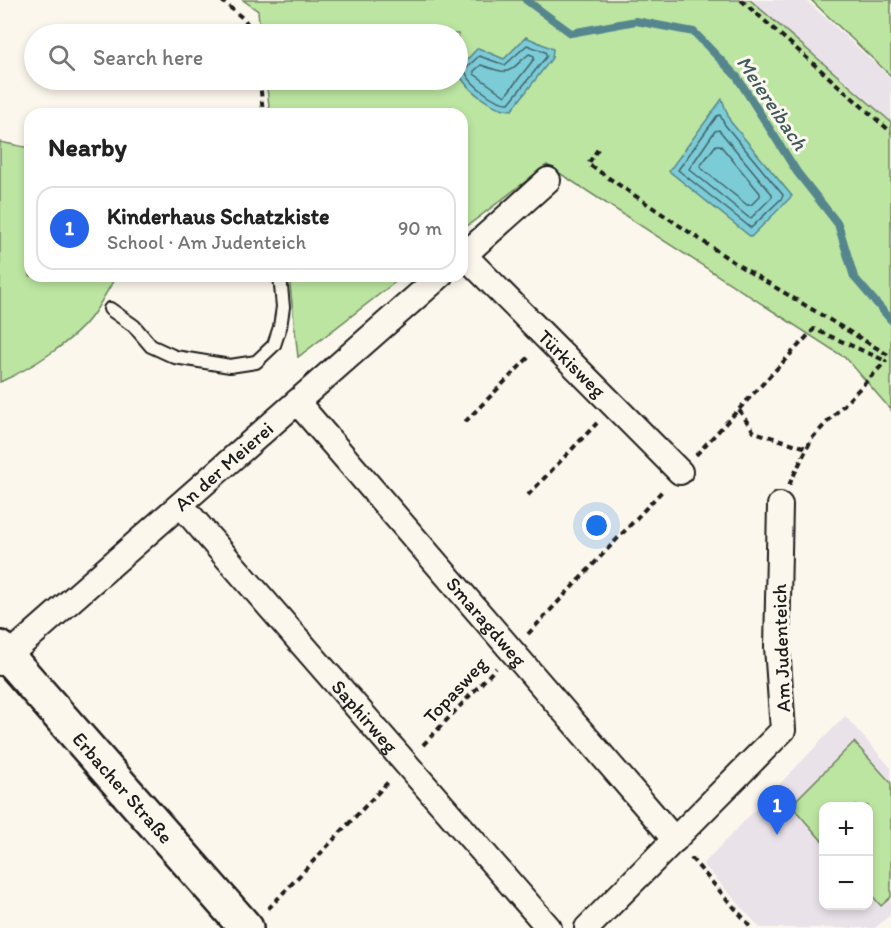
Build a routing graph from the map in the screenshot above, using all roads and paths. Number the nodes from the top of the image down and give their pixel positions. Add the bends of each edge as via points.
1 (221, 0) edge
2 (741, 0) edge
3 (248, 24) edge
4 (261, 90) edge
5 (262, 108) edge
6 (891, 132) edge
7 (598, 149) dead end
8 (548, 180) dead end
9 (468, 252) edge
10 (468, 261) edge
11 (281, 282) edge
12 (433, 282) edge
13 (110, 309) dead end
14 (547, 338) junction
15 (890, 356) edge
16 (886, 361) junction
17 (297, 402) junction
18 (614, 405) junction
19 (739, 410) junction
20 (465, 423) dead end
21 (807, 448) junction
22 (680, 472) junction
23 (528, 495) dead end
24 (181, 505) junction
25 (780, 505) joint
26 (512, 651) junction
27 (3, 656) edge
28 (405, 763) junction
29 (675, 840) junction
30 (256, 919) edge
31 (590, 927) edge
32 (549, 928) edge
33 (752, 928) edge

1 - 3 path
2 - 6 path
4 - 5 path
7 - 15 path via 588,164 738,265
8 - 9 street
10 - 14 street, Türkisweg
11 - 13 lane via 283,307 274,345 255,362 230,366 175,357 151,346 134,326
12 - 17 street, An der Meierei
14 - 18 street, Türkisweg
14 - 20 path
15 - 16 path
16 - 19 path, Topasweg via 814,329
16 - 21 path via 812,438
17 - 24 street, An der Meierei
17 - 26 street, Smaragdweg
18 - 22 street, Türkisweg
18 - 23 path
19 - 21 path via 754,432
19 - 22 path, Topasweg
21 - 25 path
22 - 26 path, Topasweg
24 - 27 street, An der Meierei
24 - 28 street, Saphirweg
25 - 29 street, Am Judenteich via 777,647 783,730
26 - 28 path, Topasweg
26 - 29 street, Smaragdweg
27 - 30 street, Erbacher Straße
28 - 30 path, Topasweg
28 - 32 street, Saphirweg
29 - 31 street, Am Judenteich
29 - 33 path

